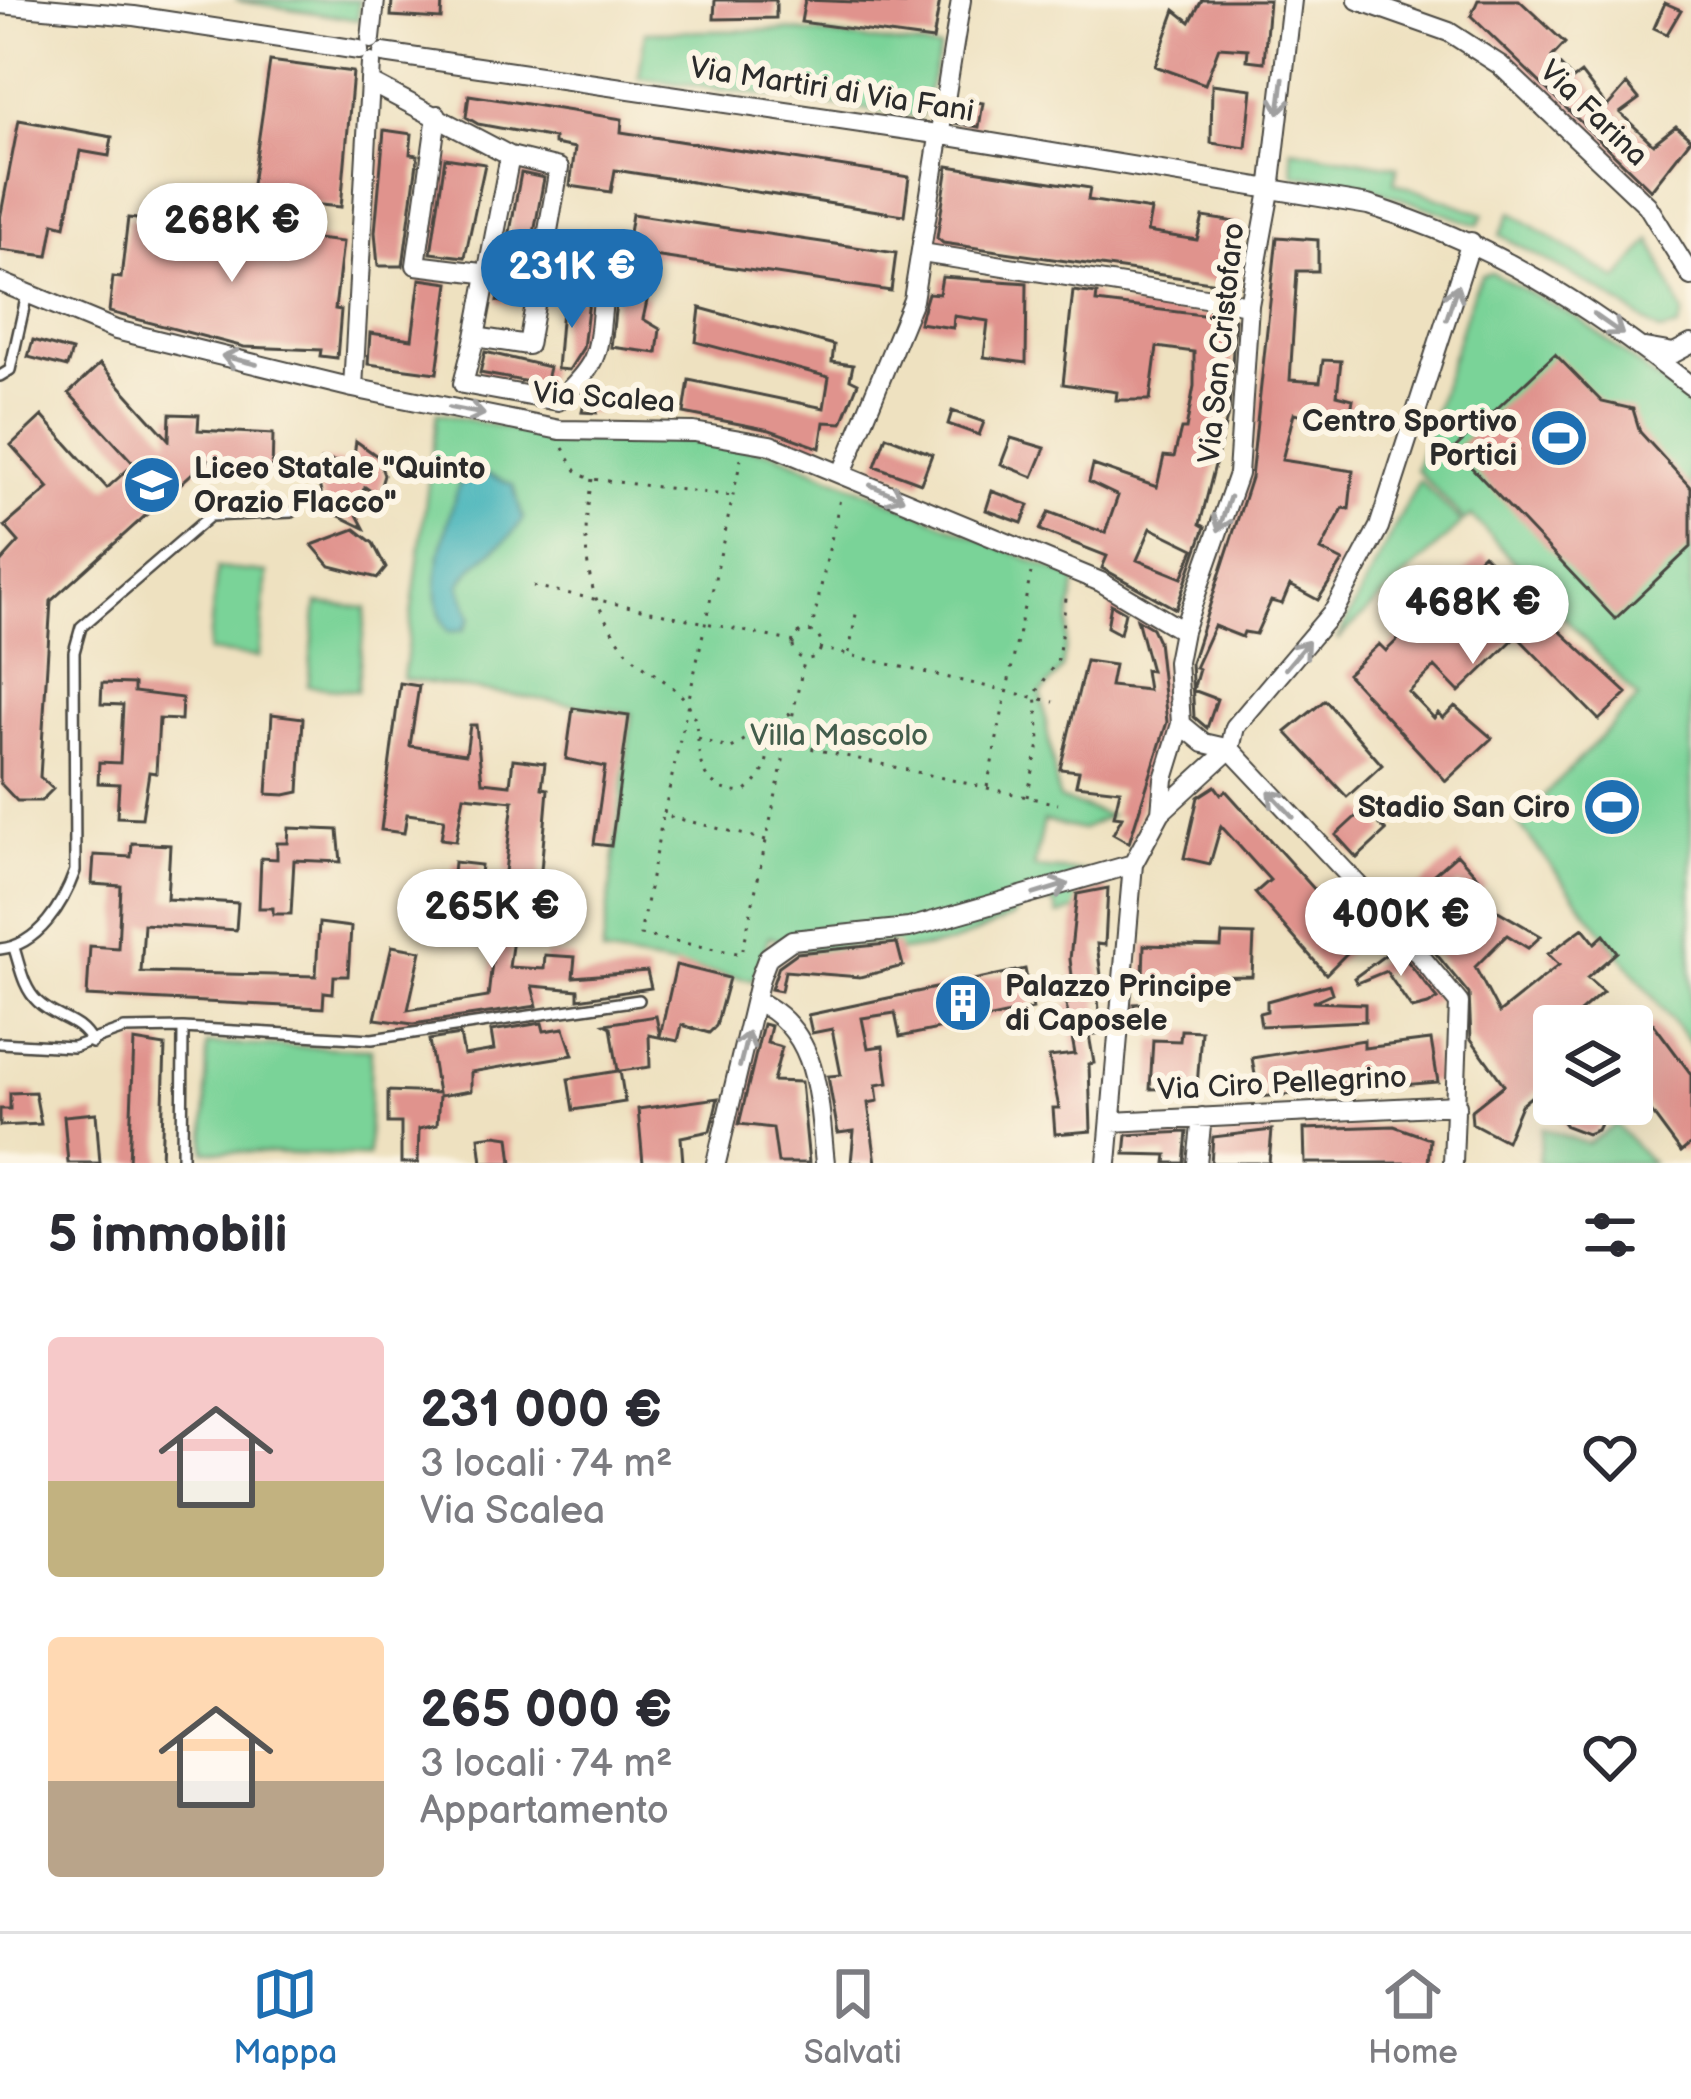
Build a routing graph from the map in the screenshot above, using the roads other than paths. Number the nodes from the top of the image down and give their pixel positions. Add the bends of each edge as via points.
1 (375, 0) edge
2 (961, 0) edge
3 (1292, 0) edge
4 (1358, 0) edge
5 (0, 4) edge
6 (371, 58) junction
7 (437, 115) junction
8 (944, 135) junction
9 (510, 156) junction
10 (1270, 191) junction
11 (1471, 242) junction
12 (922, 253) junction
13 (490, 274) junction
14 (1691, 276) edge
15 (539, 279) junction
16 (0, 282) edge
17 (27, 294) junction
18 (1250, 305) junction
19 (475, 337) junction
20 (1691, 344) edge
21 (1641, 347) junction
22 (0, 376) edge
23 (1691, 386) edge
24 (353, 388) junction
25 (840, 479) junction
26 (292, 512) dead end
27 (1183, 631) junction
28 (1181, 724) junction
29 (1230, 749) junction
30 (1161, 812) junction
31 (1133, 864) junction
32 (14, 948) junction
33 (0, 949) edge
34 (639, 1000) dead end
35 (756, 1001) junction
36 (183, 1028) junction
37 (0, 1043) edge
38 (92, 1043) junction
39 (1456, 1105) junction
40 (1202, 1117) junction
41 (1111, 1121) junction
42 (182, 1163) edge
43 (716, 1163) edge
44 (825, 1163) edge
45 (1106, 1163) edge
46 (1197, 1163) edge
47 (1453, 1163) edge

1 - 6 street
2 - 8 street
3 -> 10 street, Via San Cristofaro
4 - 14 street, Via Farina via 1449,32 1500,65 1647,205
5 - 6 street, Via Martiri di Via Fani via 134,16
6 - 7 street
6 - 8 street, Via Martiri di Via Fani
6 - 24 street
7 - 9 street
7 - 13 street via 416,265
8 - 10 street, Via Martiri di Via Fani
8 - 12 street
9 - 13 street
9 - 15 street via 559,168
10 - 11 street via 1368,205
10 - 18 street, Via San Cristofaro
11 -> 21 street via 1538,275
29 -> 11 street via 1235,727 1335,609 1379,527
12 - 18 street
12 - 25 street via 913,300
13 - 19 street
15 - 19 street via 528,345
15 - 19 street via 604,290 597,360 587,376 557,401 463,384
16 - 17 street, Via Scalea
17 - 22 lane via 10,370
24 -> 17 street, Via Scalea via 116,330
18 -> 27 street, Via San Cristofaro via 1238,474
20 - 21 street via 1660,353
21 - 23 street
24 -> 25 street, Via Scalea via 560,437 694,432 770,445
25 -> 27 street, Via Scalea via 1101,582
26 - 32 lane via 210,516 81,627 74,652 76,871 64,902
27 - 28 street, Via San Cristofaro
28 - 29 street via 1204,743
28 - 30 street, Via San Cristofaro
29 - 30 street
39 -> 29 street via 1459,1004
30 - 31 street
35 -> 31 street via 769,957 792,940 909,928
31 - 41 street
32 - 33 lane
32 - 38 lane via 40,1005 77,1022
34 - 36 lane via 372,1039
43 -> 35 street
35 - 44 street via 781,1012 806,1042
36 - 38 lane via 124,1029
36 - 42 lane
37 - 38 lane
39 - 40 street, Via Ciro Pellegrino
39 - 47 street
40 - 41 street, Via Ciro Pellegrino
40 - 46 street
41 - 45 street

